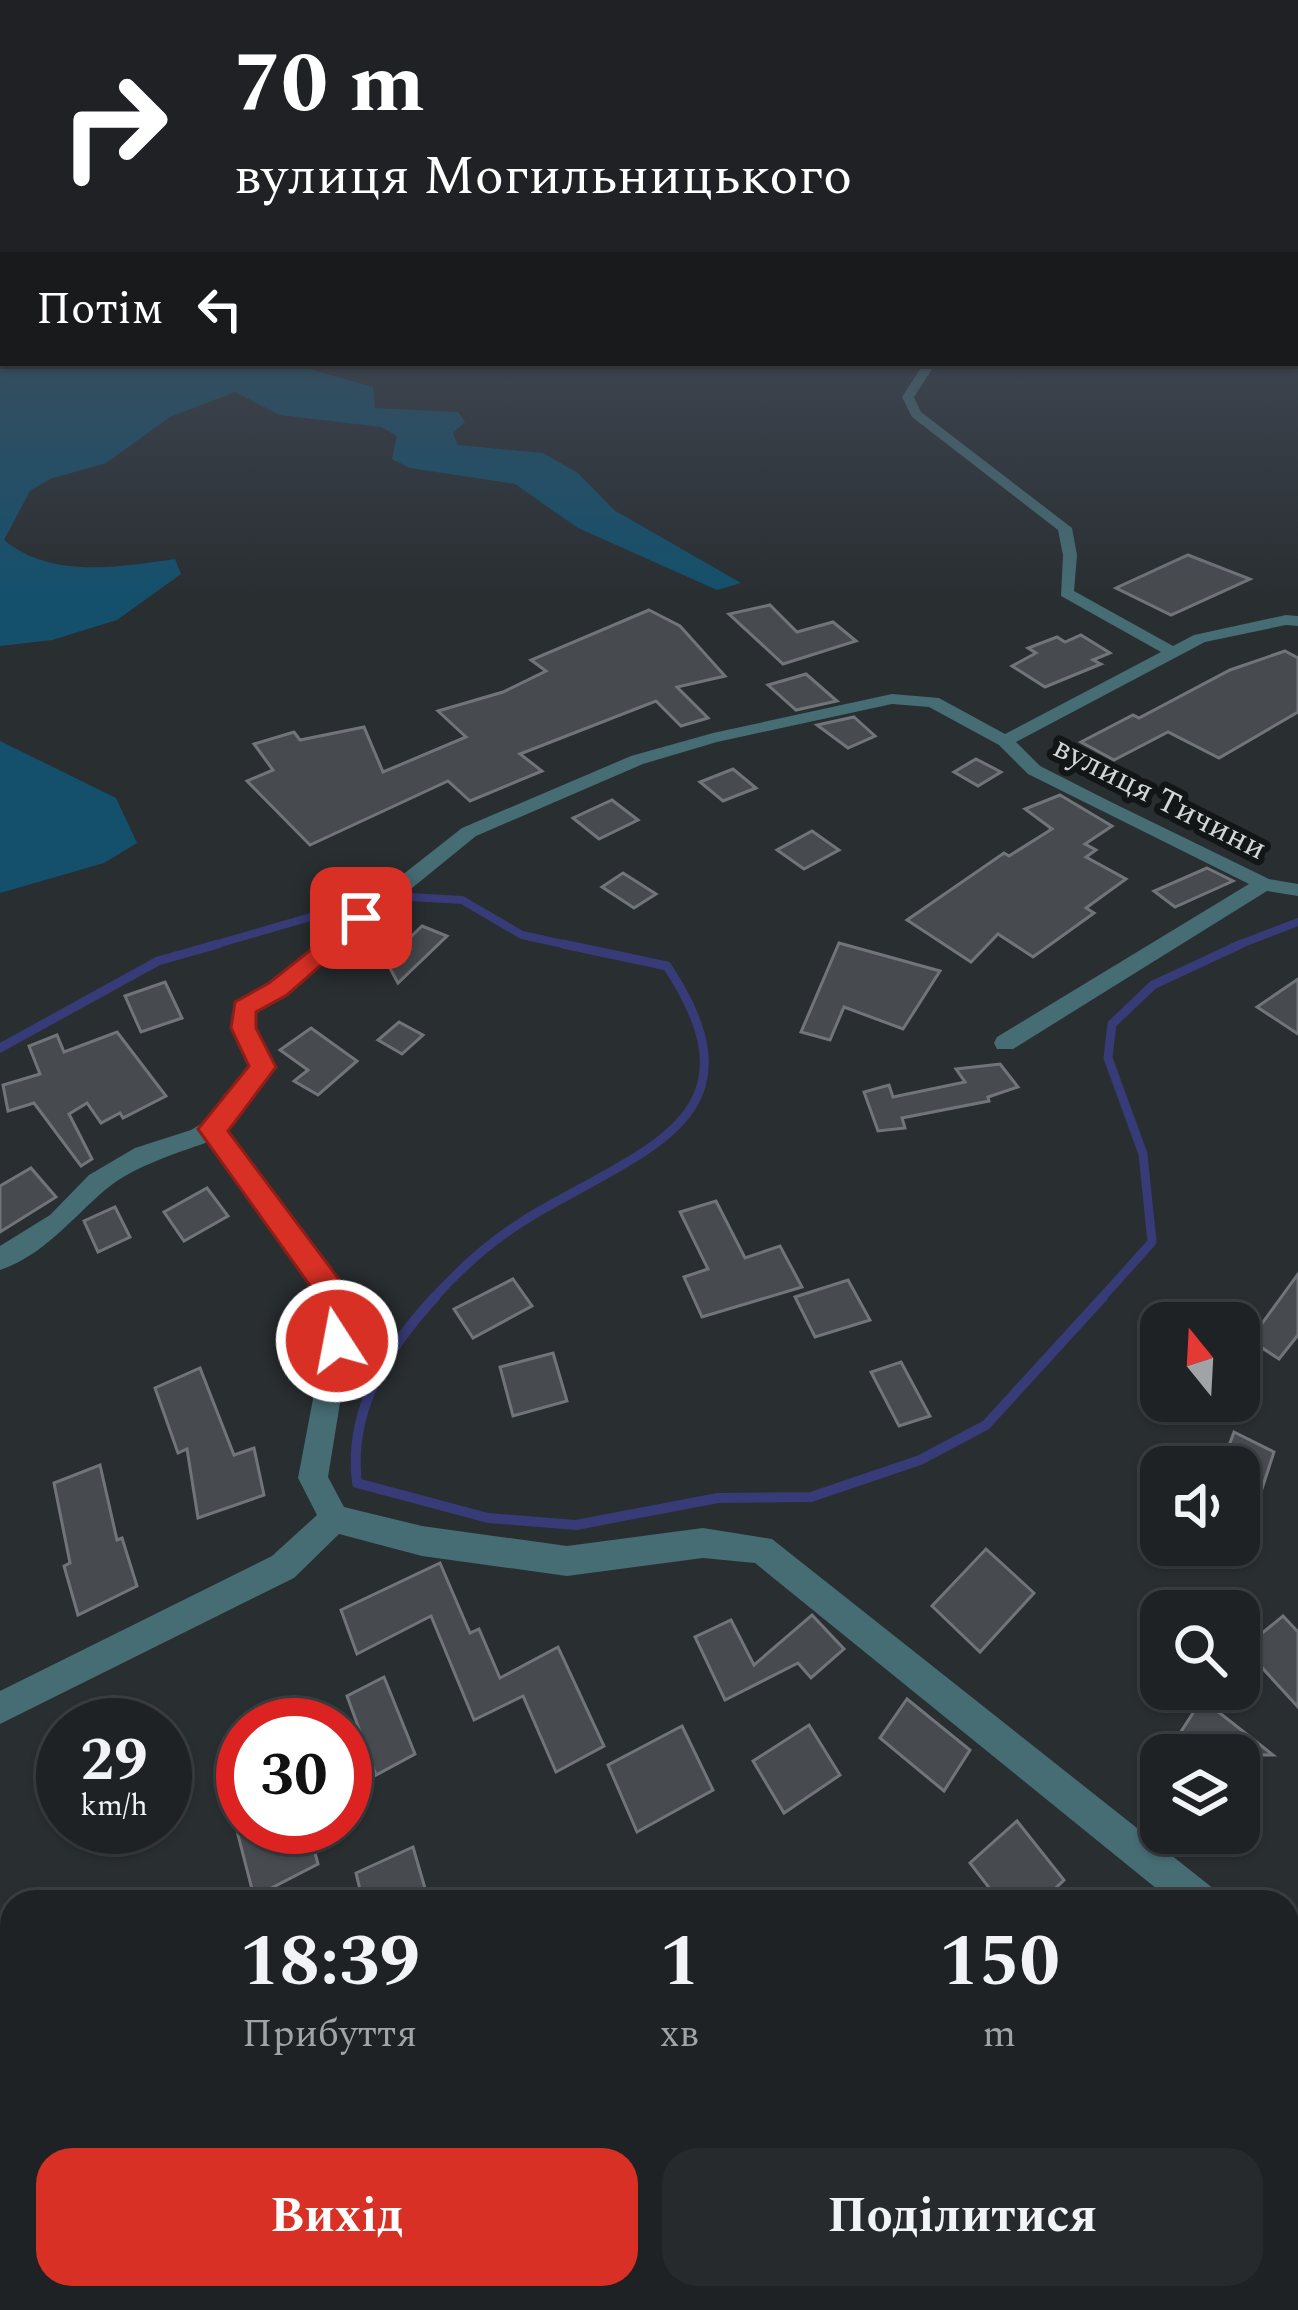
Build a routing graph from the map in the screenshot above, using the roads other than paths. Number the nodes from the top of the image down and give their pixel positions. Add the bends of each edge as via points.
1 (918, 381) edge
2 (1298, 621) edge
3 (1173, 652) junction
4 (1004, 741) junction
5 (1264, 884) junction
6 (1298, 890) edge
7 (394, 892) dead end
8 (361, 918) dead end
9 (1005, 1043) dead end
10 (211, 1129) junction
11 (0, 1259) edge
12 (334, 1519) junction
13 (0, 1708) edge
14 (1186, 1890) edge

1 - 3 street via 908,397 916,414 1065,528 1066,593
2 - 3 street via 1200,638
3 - 4 street
4 - 5 street, вулиця Тичини via 1034,770
4 - 7 street, вулиця Тичини via 933,702 892,699 713,738 493,819
5 - 6 street, вулиця Тичини
5 - 9 street
8 - 10 street via 244,1008 244,1028 263,1067
10 - 11 street via 98,1182 59,1222
10 - 12 street via 334,1295 337,1341 313,1478
12 - 13 street via 283,1567
12 - 14 street via 567,1562 703,1543 761,1549

